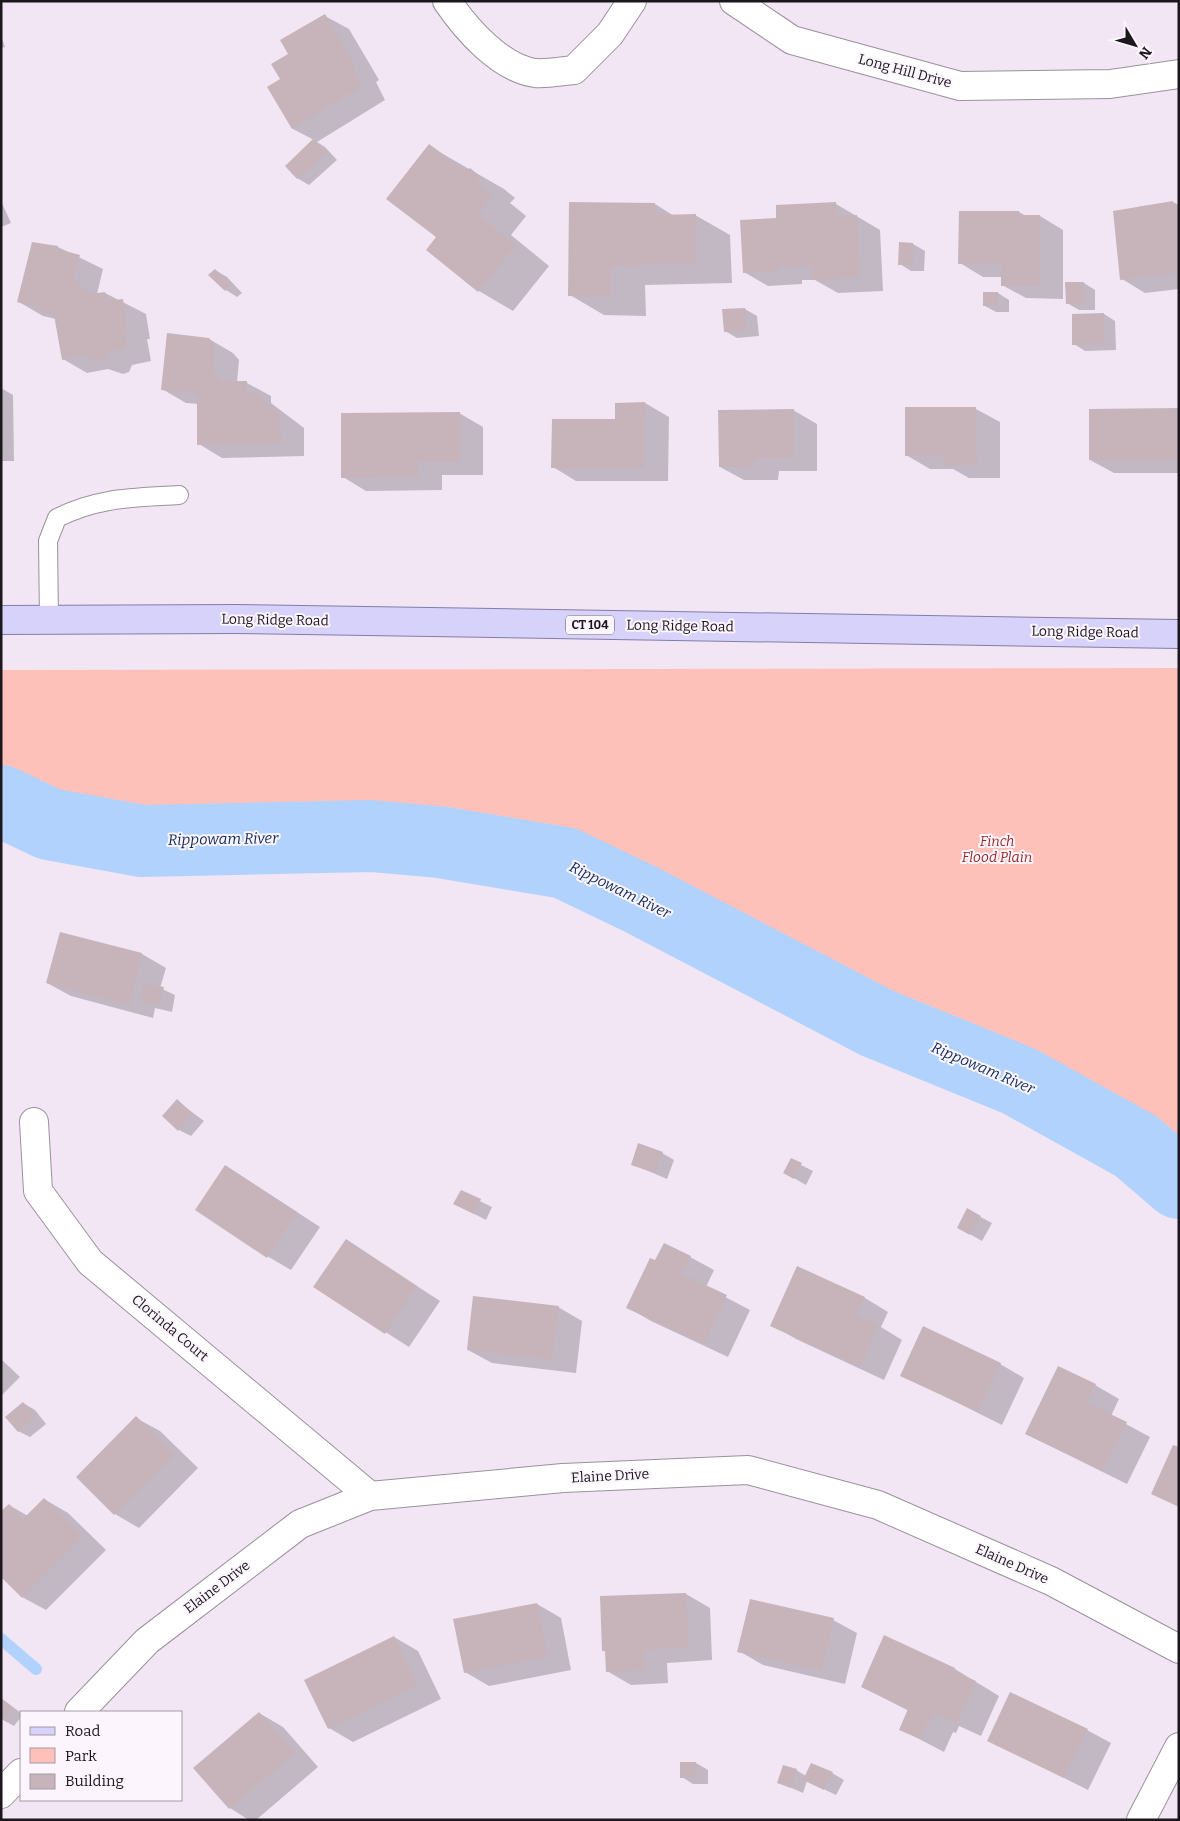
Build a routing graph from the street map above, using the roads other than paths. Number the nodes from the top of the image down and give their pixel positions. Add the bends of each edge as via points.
1 (447, 1) edge
2 (632, 1) edge
3 (734, 1) edge
4 (1179, 74) edge
5 (179, 495) dead end
6 (1, 620) edge
7 (49, 620) junction
8 (1179, 634) edge
9 (34, 1122) dead end
10 (370, 1496) junction
11 (1179, 1649) edge
12 (80, 1711) edge
13 (1179, 1747) edge
14 (20, 1774) edge
15 (1, 1794) edge
16 (1141, 1820) edge

1 - 2 street via 460,20 500,59 535,72 574,70 610,34
3 - 4 street, Long Hill Drive via 792,40 960,86 1110,84
5 - 7 lane via 110,499 79,507 57,518 48,541
6 - 7 main road, Long Ridge Road / CT 104
7 - 8 main road, Long Ridge Road / CT 104 via 255,620
9 - 10 street, Clorinda Court via 38,1191 90,1262
10 - 11 street, Elaine Drive via 563,1478 748,1470 878,1505 1051,1581
10 - 12 street, Elaine Drive via 300,1524 147,1641
13 - 16 street
14 - 15 street

